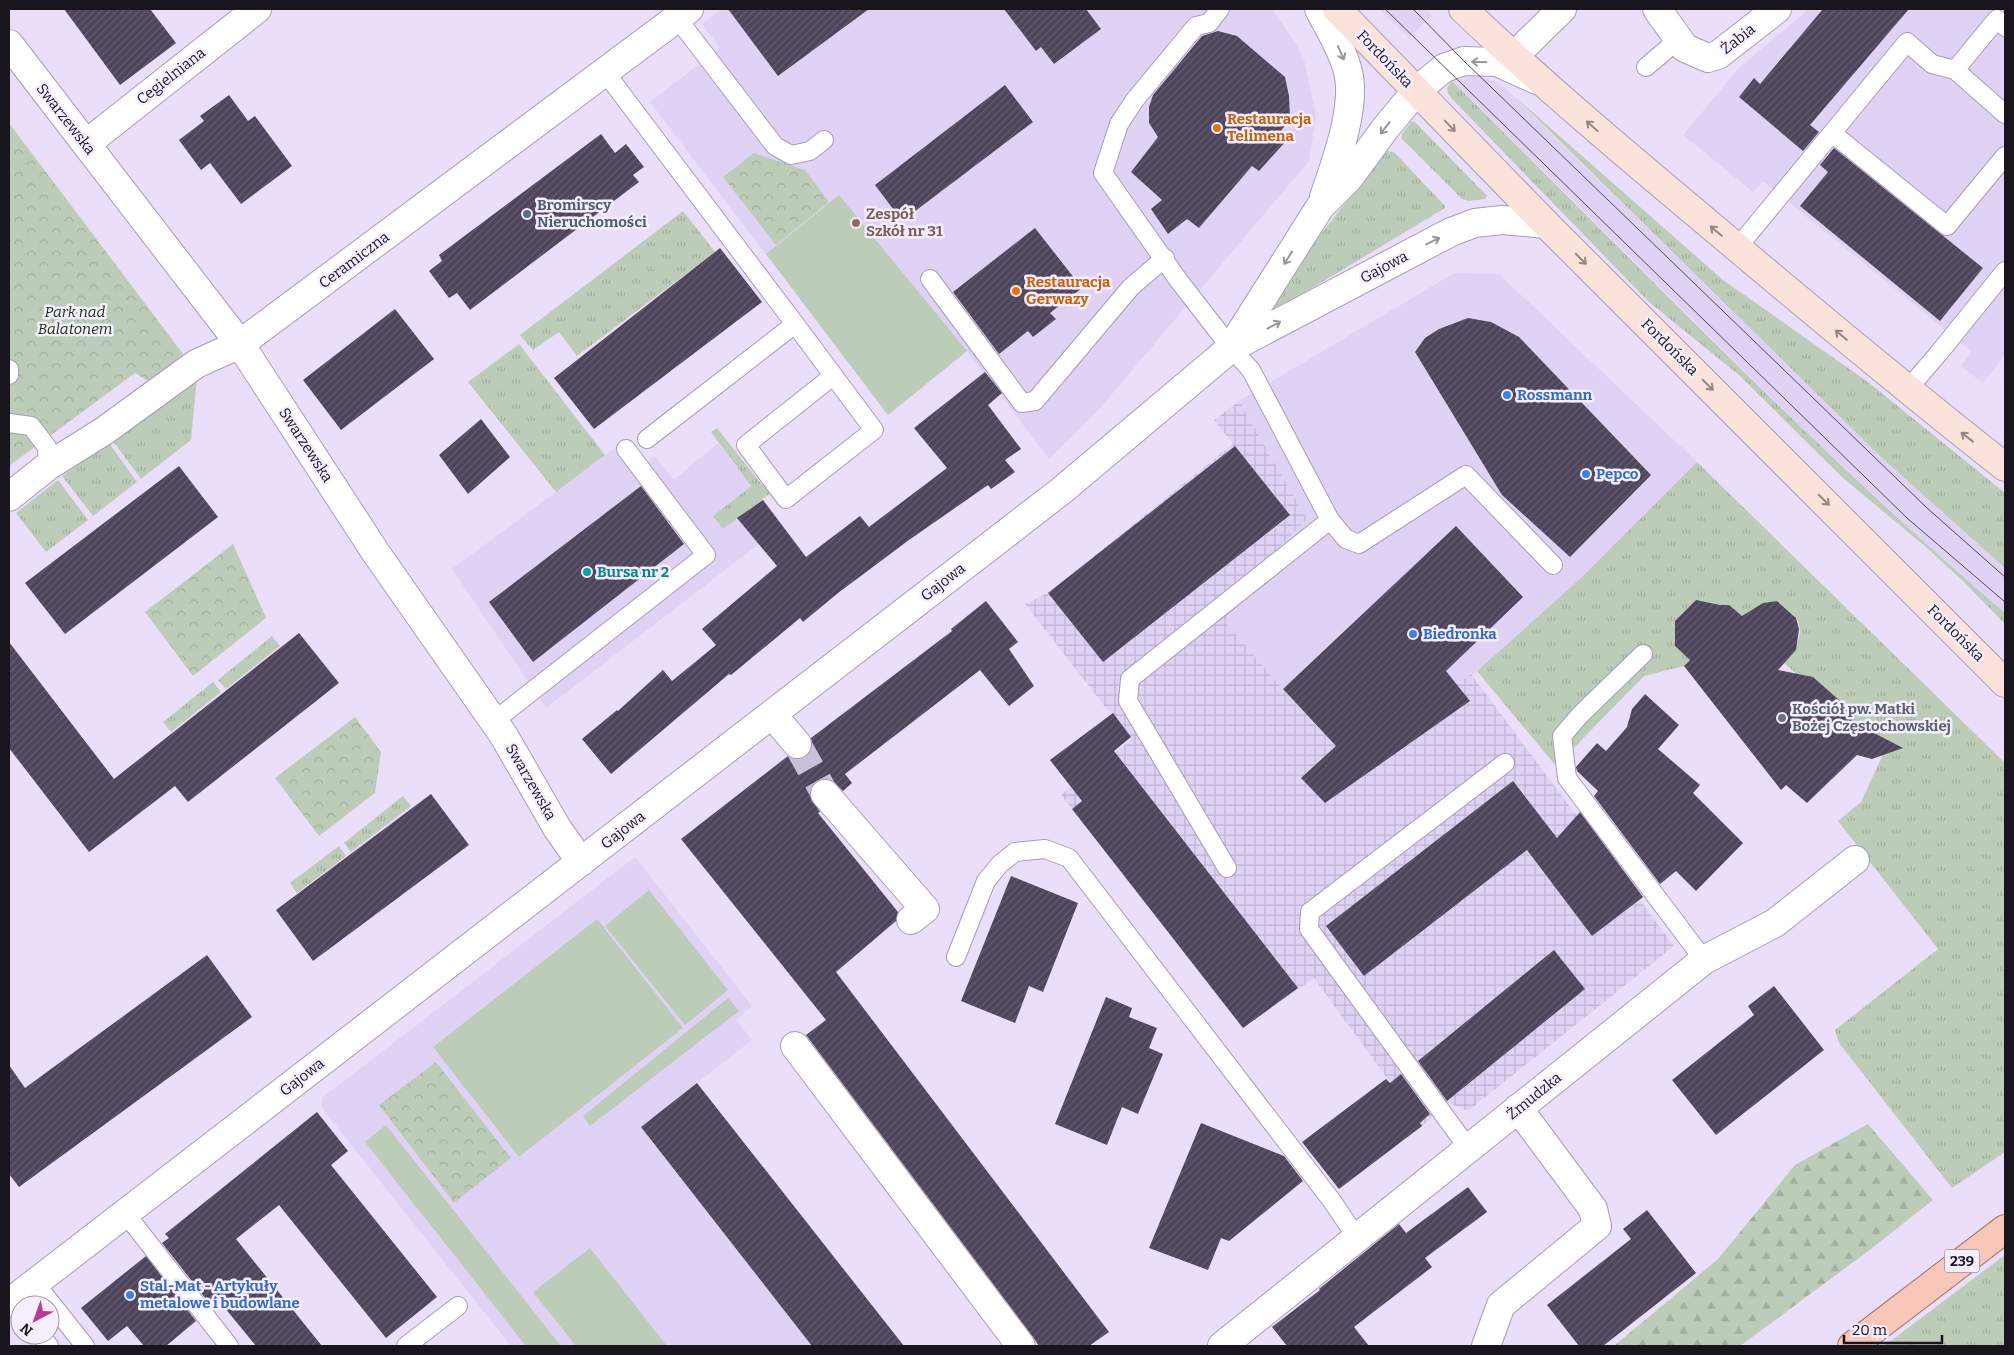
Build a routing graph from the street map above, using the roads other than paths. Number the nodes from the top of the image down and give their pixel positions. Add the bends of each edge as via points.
1 (257, 9) edge
2 (1220, 9) edge
3 (1319, 9) edge
4 (1337, 9) edge
5 (1463, 9) edge
6 (1562, 9) edge
7 (1657, 9) edge
8 (1777, 9) edge
9 (683, 13) edge
10 (2005, 27) edge
11 (1679, 39) junction
12 (9, 44) edge
13 (1513, 57) junction
14 (1646, 67) dead end
15 (1955, 70) junction
16 (605, 72) junction
17 (1541, 81) junction
18 (1416, 91) junction
19 (2005, 114) edge
20 (1832, 133) junction
21 (824, 140) dead end
22 (86, 144) junction
23 (2005, 156) edge
24 (1320, 206) junction
25 (1546, 224) junction
26 (1737, 248) junction
27 (1164, 258) junction
28 (2005, 271) edge
29 (930, 279) dead end
30 (795, 324) junction
31 (240, 344) junction
32 (1231, 348) junction
33 (9, 369) edge
34 (9, 375) edge
35 (834, 376) junction
36 (1907, 390) junction
37 (9, 423) edge
38 (647, 439) dead end
39 (626, 449) dead end
40 (48, 466) junction
41 (2005, 467) edge
42 (9, 497) edge
43 (1330, 520) junction
44 (1553, 565) dead end
45 (1643, 654) dead end
46 (2005, 682) edge
47 (772, 714) junction
48 (494, 721) junction
49 (797, 744) tunnel mouth
50 (1505, 763) dead end
51 (825, 794) tunnel mouth
52 (1856, 860) dead end
53 (581, 862) junction
54 (1227, 868) dead end
55 (911, 920) dead end
56 (956, 957) dead end
57 (1704, 960) junction
58 (794, 1046) dead end
59 (1518, 1108) junction
60 (1468, 1148) junction
61 (125, 1213) junction
62 (2005, 1229) edge
63 (1356, 1238) junction
64 (35, 1283) junction
65 (23, 1295) edge
66 (458, 1306) dead end
67 (85, 1346) edge
68 (229, 1346) edge
69 (406, 1346) edge
70 (1021, 1346) edge
71 (1222, 1346) edge
72 (1486, 1346) edge
73 (1852, 1346) edge

1 - 22 street, Cegielniana
2 - 27 lane via 1209,23 1196,26 1134,101 1120,124 1103,173
3 -> 24 street, Gajowa via 1343,56 1349,74 1350,98 1337,161
4 - 18 main road, Fordońska
5 - 13 main road
6 - 13 street
7 - 11 street, Żabia
8 - 11 street, Żabia via 1718,55 1708,58 1685,48
9 - 16 street, Ceramiczna
9 - 21 lane via 775,146 791,155 810,151
10 - 15 lane via 1997,19
11 - 14 lane
12 - 22 street, Swarzewska
13 - 17 main road
15 - 19 lane
15 - 20 lane via 1932,64 1907,42
16 - 30 lane
16 - 31 street, Ceramiczna
17 -> 18 street, Gajowa via 1497,62 1464,61 1444,68
26 -> 17 main road
18 -> 24 street, Gajowa via 1349,178
18 -> 25 main road, Fordońska
20 - 23 lane via 1947,226
20 - 26 lane
22 - 31 street, Swarzewska
24 -> 32 street, Gajowa
32 -> 25 street, Gajowa via 1451,232 1476,223 1502,220
25 -> 46 main road, Fordońska
36 -> 26 main road
27 - 29 lane via 1131,286 1035,401 1022,403
27 - 32 lane
28 - 36 lane
30 - 35 lane
30 - 38 lane
31 - 40 street, Ceramiczna via 196,364 104,431
31 - 48 street, Swarzewska via 376,553
32 - 43 lane via 1251,370
32 - 47 street, Gajowa via 1061,491
33 - 34 lane
35 - 35 lane via 874,430 786,499 746,445
41 -> 36 main road
37 - 40 lane via 31,426 47,447
39 - 48 lane via 706,555
40 - 42 street, Ceramiczna
43 - 44 lane via 1346,539 1359,544 1466,475
43 - 54 lane via 1130,679 1128,701
45 - 57 lane via 1562,736 1566,778
47 - 49 street
47 - 53 street, Gajowa
48 - 53 street, Swarzewska via 557,828
50 - 60 lane via 1310,912 1309,929
51 - 55 street via 925,909
52 - 57 street, Żmudzka via 1775,923
53 - 61 street, Gajowa
56 - 63 lane via 986,881 1000,864 1015,852 1045,849 1069,858 1332,1201
57 - 59 street, Żmudzka
58 - 70 street
59 - 60 street, Żmudzka
59 - 72 street via 1593,1209 1597,1226 1501,1305
60 - 63 street, Żmudzka
61 - 64 street, Gajowa
61 - 68 lane
62 - 73 main road, 239
63 - 71 street, Żmudzka
64 - 65 street, Gajowa
64 - 67 lane
66 - 69 lane

